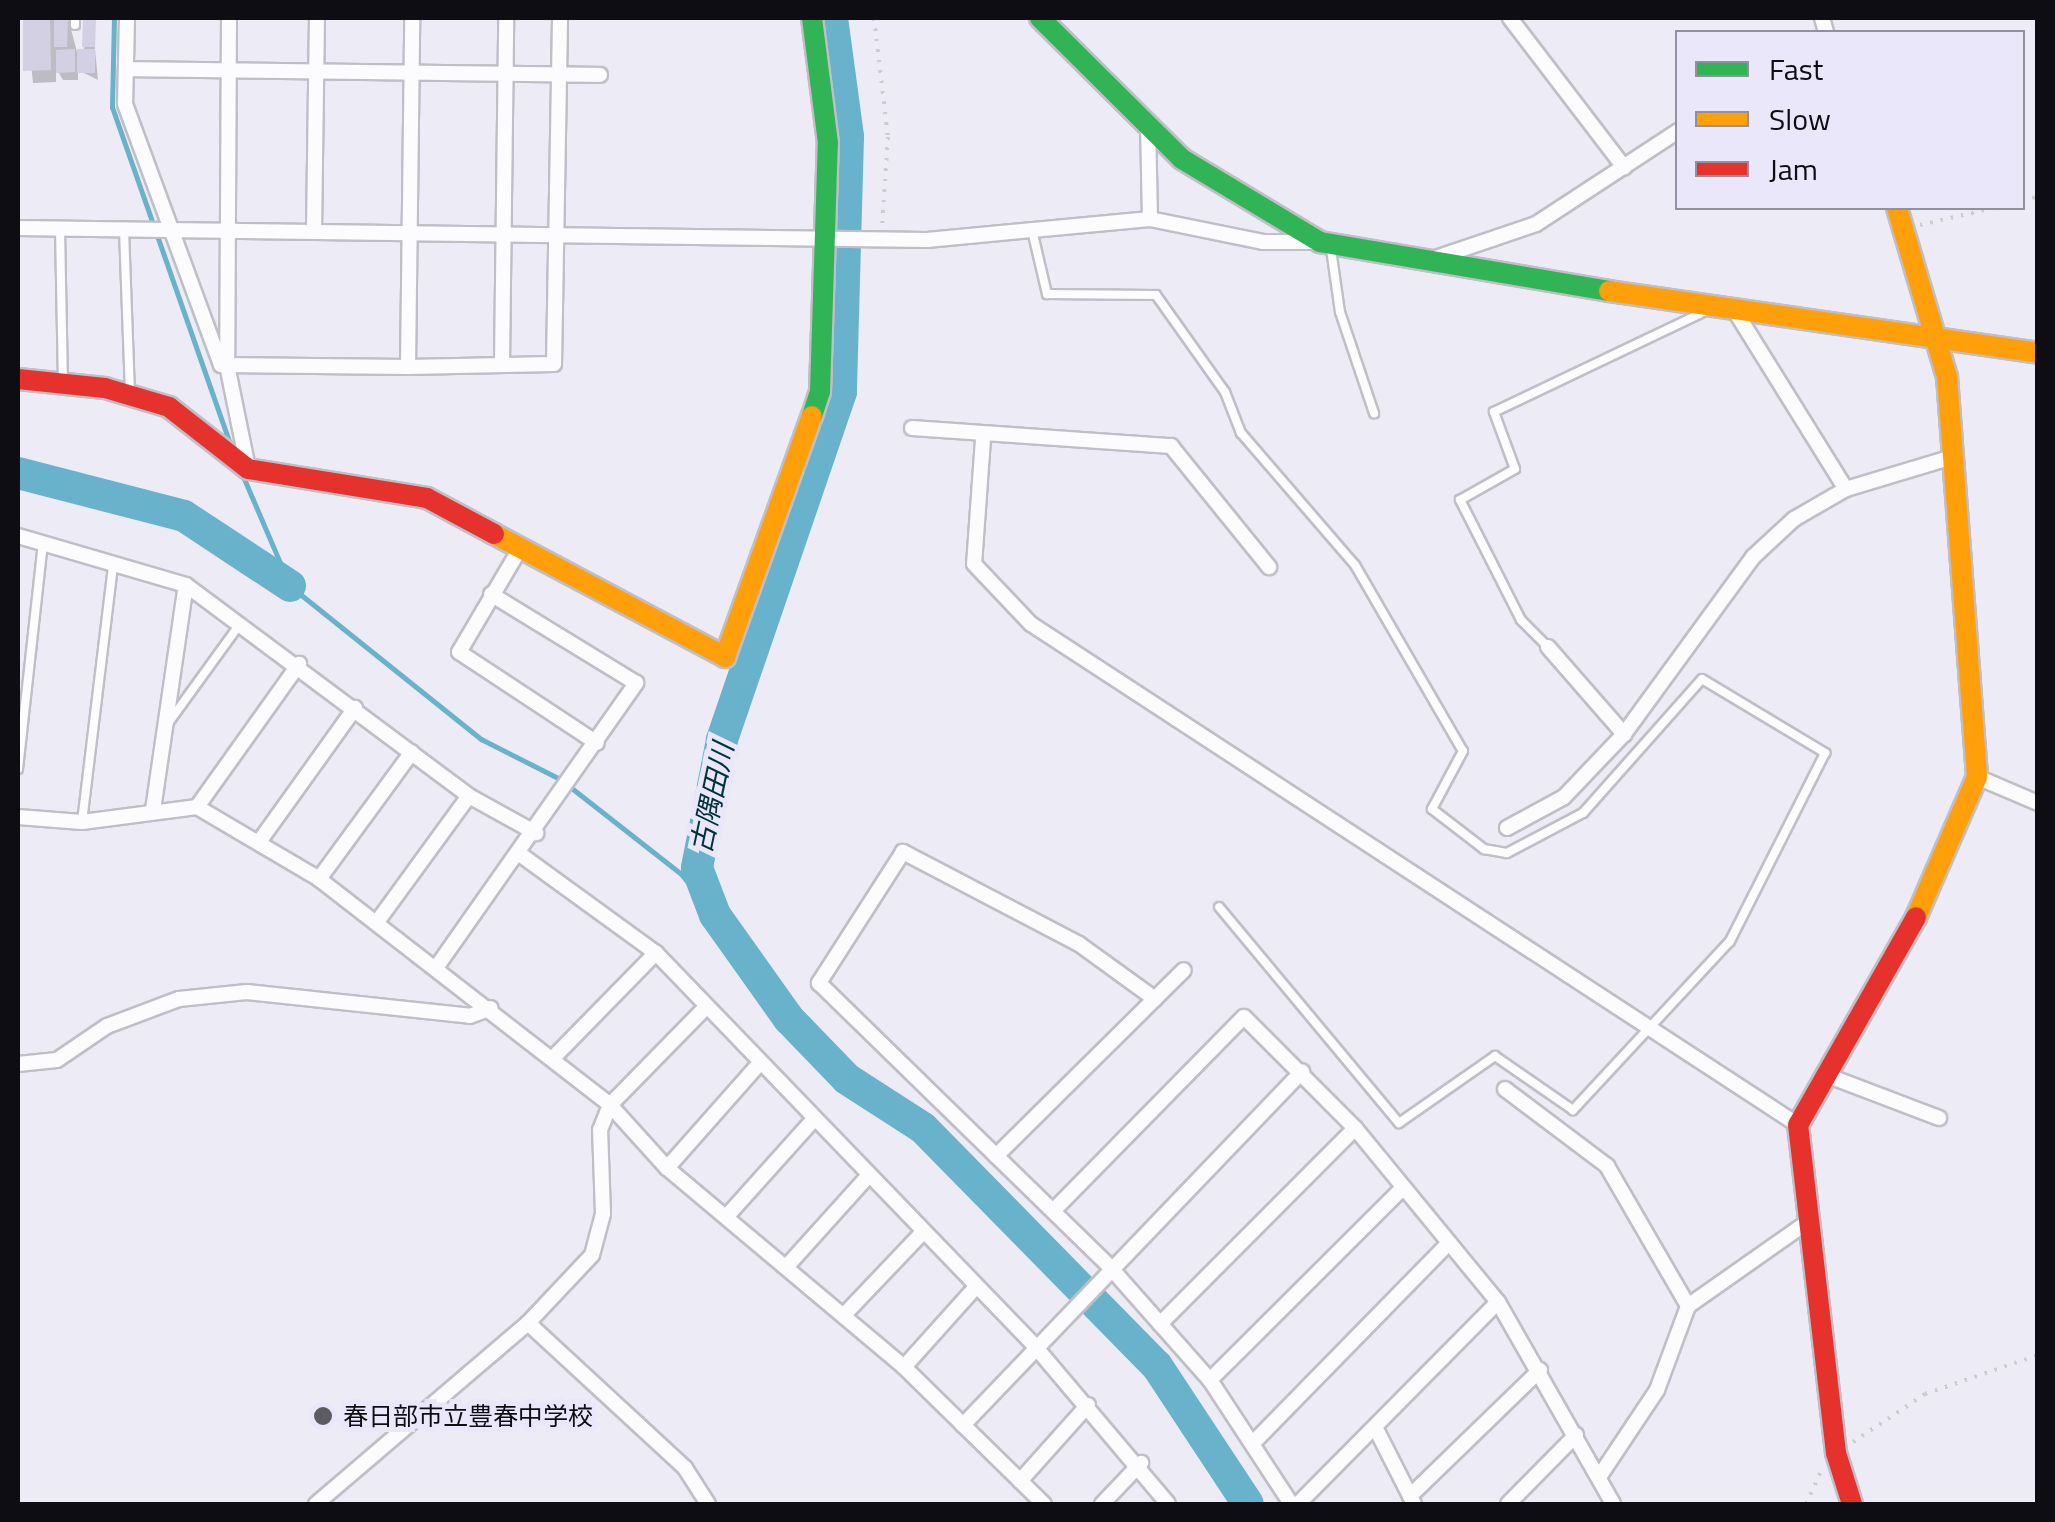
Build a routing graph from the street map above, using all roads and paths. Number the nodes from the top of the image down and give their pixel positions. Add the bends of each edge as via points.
1 (126, 18) edge
2 (229, 18) edge
3 (317, 18) edge
4 (412, 18) edge
5 (506, 18) edge
6 (560, 18) edge
7 (812, 18) edge
8 (874, 18) edge
9 (1040, 18) edge
10 (1510, 18) edge
11 (126, 69) junction
12 (228, 72) junction
13 (318, 73) junction
14 (505, 74) junction
15 (560, 74) junction
16 (412, 75) junction
17 (600, 75) dead end
18 (1148, 127) junction
19 (1675, 134) edge
20 (1624, 167) junction
21 (1899, 210) edge
22 (1985, 210) edge
23 (1150, 219) junction
24 (18, 228) edge
25 (60, 229) junction
26 (169, 229) junction
27 (1904, 229) junction
28 (124, 230) junction
29 (226, 230) junction
30 (1032, 230) junction
31 (314, 231) junction
32 (412, 232) junction
33 (503, 234) junction
34 (556, 234) junction
35 (824, 238) junction
36 (882, 240) junction
37 (1326, 243) junction
38 (1418, 264) junction
39 (1711, 307) junction
40 (1735, 311) junction
41 (1936, 336) junction
42 (2038, 353) edge
43 (502, 364) junction
44 (226, 365) junction
45 (408, 367) junction
46 (18, 379) edge
47 (63, 384) junction
48 (130, 396) junction
49 (1374, 413) dead end
50 (912, 428) dead end
51 (983, 440) junction
52 (1953, 457) junction
53 (248, 469) junction
54 (1846, 489) junction
55 (18, 536) edge
56 (43, 542) junction
57 (518, 552) junction
58 (113, 561) junction
59 (1269, 568) dead end
60 (186, 584) junction
61 (492, 594) junction
62 (242, 621) junction
63 (1548, 647) joint
64 (299, 664) junction
65 (355, 708) junction
66 (164, 730) junction
67 (1624, 734) junction
68 (597, 744) junction
69 (412, 752) junction
70 (18, 769) edge
71 (1977, 777) junction
72 (470, 796) junction
73 (2038, 803) edge
74 (197, 807) junction
75 (153, 810) junction
76 (18, 817) edge
77 (82, 822) junction
78 (1507, 828) dead end
79 (536, 833) junction
80 (259, 842) junction
81 (521, 854) junction
82 (319, 879) junction
83 (1219, 906) dead end
84 (377, 922) junction
85 (656, 953) junction
86 (438, 965) junction
87 (1184, 970) dead end
88 (1155, 999) junction
89 (491, 1008) junction
90 (704, 1009) junction
91 (1646, 1026) junction
92 (553, 1058) junction
93 (18, 1064) edge
94 (758, 1064) junction
95 (1302, 1071) junction
96 (1826, 1074) junction
97 (1505, 1089) dead end
98 (610, 1105) junction
99 (1938, 1118) dead end
100 (813, 1120) junction
101 (1798, 1125) junction
102 (1355, 1128) junction
103 (996, 1156) junction
104 (667, 1168) junction
105 (868, 1176) junction
106 (1403, 1188) junction
107 (1055, 1209) junction
108 (727, 1216) junction
109 (1809, 1221) junction
110 (922, 1233) junction
111 (1449, 1243) junction
112 (788, 1264) junction
113 (1106, 1270) junction
114 (975, 1288) junction
115 (1498, 1302) junction
116 (1688, 1306) junction
117 (844, 1316) junction
118 (528, 1323) junction
119 (1160, 1324) junction
120 (1033, 1344) junction
121 (2038, 1356) edge
122 (904, 1367) junction
123 (1540, 1370) junction
124 (1210, 1380) junction
125 (1088, 1405) junction
126 (963, 1425) junction
127 (1375, 1427) junction
128 (1576, 1435) junction
129 (1253, 1443) junction
130 (1836, 1453) junction
131 (1140, 1464) junction
132 (1599, 1477) junction
133 (1020, 1481) junction
134 (1412, 1500) edge
135 (316, 1504) edge
136 (708, 1504) edge
137 (1044, 1504) edge
138 (1102, 1504) edge
139 (1168, 1504) edge
140 (1294, 1504) edge
141 (1508, 1504) edge
142 (1613, 1504) edge
143 (1806, 1504) edge
144 (1852, 1504) edge

1 - 11 street
2 - 12 street
3 - 13 street
4 - 16 street
5 - 14 street
6 - 15 street
7 - 35 street via 828,143
8 - 36 path via 888,137
9 - 18 street
10 - 20 street
11 - 12 street
11 - 26 street via 125,104
12 - 13 street
12 - 29 street
13 - 16 street
13 - 31 street
14 - 15 street
14 - 16 street
14 - 33 street
15 - 17 street
15 - 34 street
16 - 32 street
18 - 23 street
18 - 37 street via 1218,185
19 - 20 street
20 - 38 street via 1536,224
21 - 27 street
22 - 27 path
23 - 30 street
23 - 37 street via 1263,242
24 - 25 street
25 - 28 street
25 - 47 lane
26 - 28 street
26 - 29 street
26 - 44 street
27 - 41 street
28 - 48 lane
29 - 31 street
29 - 44 street
30 - 36 street
30 - 91 lane via 1047,294 1156,295 1225,392 1241,433 1356,565 1464,751 1432,808 1494,855 1583,812 1702,680 1822,746 1730,941
31 - 32 street
32 - 33 street
32 - 45 street
33 - 34 street
33 - 43 street
34 - 35 street
34 - 43 street via 554,364
35 - 36 street
35 - 57 street via 820,392 725,657
37 - 38 street
37 - 49 lane via 1340,312
38 - 39 street
39 - 40 street
39 - 63 lane via 1494,412 1515,469 1460,500 1521,620
40 - 41 street
40 - 54 street
41 - 42 street
41 - 52 street
43 - 45 street
44 - 45 street
44 - 53 street
46 - 47 street
47 - 48 street
48 - 53 street via 170,407
50 - 51 street
51 - 59 street via 1171,446
51 - 91 street via 974,564 1032,624
52 - 54 street
52 - 71 street
53 - 57 street via 426,498
54 - 67 street via 1753,557
55 - 56 street
56 - 58 street
56 - 70 lane
57 - 61 street
58 - 60 street
58 - 77 lane
60 - 62 street
60 - 66 street
61 - 68 street via 459,652
61 - 68 street via 636,684
62 - 64 street
62 - 66 lane
63 - 67 street
64 - 65 street
64 - 74 street
65 - 69 street
65 - 80 street
66 - 75 street
67 - 78 street via 1564,797
68 - 79 street
69 - 72 street
69 - 82 street
71 - 73 street
71 - 96 street via 1908,936
72 - 79 street
72 - 84 street
74 - 75 street
74 - 80 street
75 - 77 street
76 - 77 street
79 - 81 street
80 - 82 street
81 - 85 street
81 - 86 street
82 - 84 street
83 - 91 lane via 1400,1123 1494,1056 1572,1110
84 - 86 street
85 - 90 street
85 - 92 street
86 - 89 street
87 - 88 street
88 - 103 street
88 - 103 street via 1079,944 903,852 818,983
89 - 92 street
89 - 93 street via 470,1016 247,992 179,998 107,1026 57,1060
90 - 94 street
90 - 98 street
91 - 101 street
92 - 98 street
94 - 100 street
94 - 104 street
95 - 102 street
95 - 107 street via 1244,1017
95 - 113 street
96 - 99 street
96 - 101 street
97 - 116 street via 1606,1166
98 - 104 street
98 - 118 street via 600,1130 603,1214 592,1255
100 - 105 street
100 - 108 street
101 - 109 street
102 - 106 street
102 - 119 street
103 - 107 street
104 - 108 street
105 - 110 street
105 - 112 street
106 - 111 street
106 - 124 street
107 - 113 street
108 - 112 street
109 - 116 street
109 - 130 street
110 - 114 street
110 - 117 street
111 - 115 street
111 - 129 street
112 - 117 street
113 - 119 street
113 - 120 street
114 - 120 street
114 - 122 street
115 - 123 street
115 - 127 street
116 - 132 street via 1657,1390
117 - 122 street
118 - 135 street
118 - 136 street via 685,1468
119 - 124 street
120 - 125 street
120 - 126 street
121 - 130 path via 1925,1394
122 - 126 street
123 - 128 street
123 - 134 street
124 - 129 street
125 - 131 street
125 - 133 street
126 - 133 street
127 - 134 street
127 - 140 street
128 - 132 street
128 - 141 street
129 - 140 street
130 - 143 path via 1811,1480
130 - 144 street
131 - 138 street
131 - 139 street
132 - 142 street
133 - 137 street

